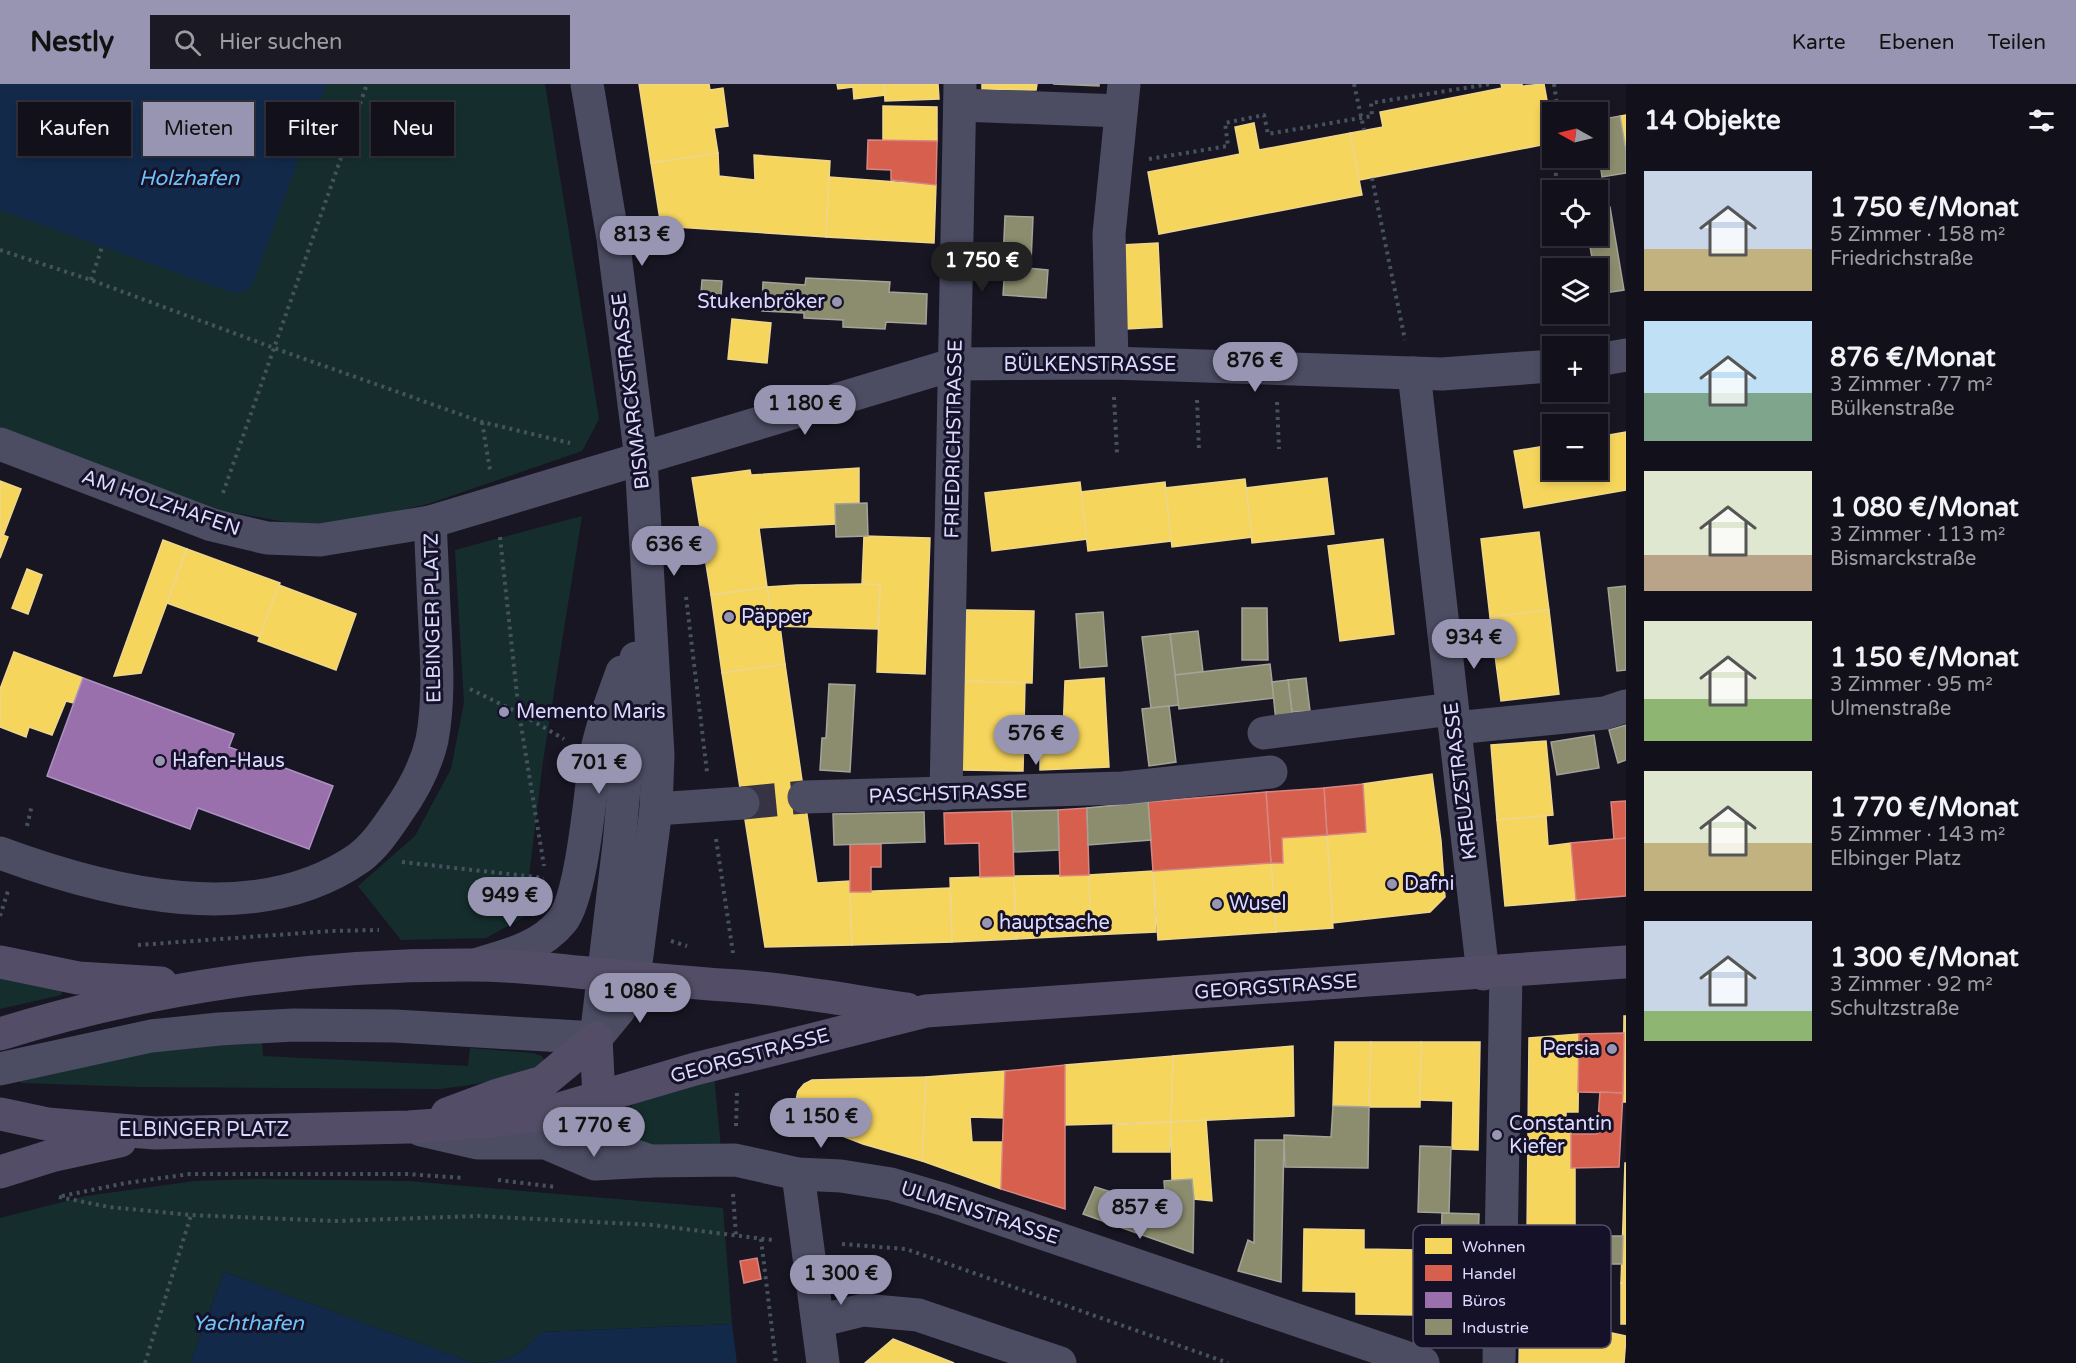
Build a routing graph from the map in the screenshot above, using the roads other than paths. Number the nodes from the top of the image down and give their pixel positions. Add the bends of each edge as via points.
1 (587, 84) edge
2 (960, 95) edge
3 (1123, 97) edge
4 (1626, 355) edge
5 (1608, 358) edge
6 (1112, 363) junction
7 (955, 364) junction
8 (1542, 367) edge
9 (1414, 373) junction
10 (0, 444) edge
11 (641, 459) junction
12 (430, 522) junction
13 (647, 557) junction
14 (638, 622) junction
15 (1626, 706) edge
16 (1454, 719) junction
17 (1264, 733) dead end
18 (1271, 772) dead end
19 (946, 794) junction
20 (804, 797) tunnel mouth
21 (727, 804) tunnel mouth
22 (656, 809) junction
23 (0, 853) edge
24 (0, 962) edge
25 (1626, 962) edge
26 (474, 965) junction
27 (1494, 973) junction
28 (618, 976) junction
29 (202, 985) junction
30 (926, 1011) junction
31 (0, 1034) edge
32 (596, 1038) junction
33 (0, 1070) edge
34 (599, 1098) junction
35 (0, 1114) edge
36 (409, 1127) junction
37 (155, 1133) junction
38 (650, 1161) junction
39 (0, 1172) edge
40 (734, 1174) joint
41 (798, 1174) junction
42 (1497, 1225) edge
43 (818, 1321) junction
44 (1499, 1348) edge
45 (823, 1363) edge
46 (1060, 1363) edge
47 (1423, 1363) edge
48 (1499, 1363) edge

1 - 11 street, BISMARCKSTRASSE via 613,239
2 - 3 street
2 - 7 street, FRIEDRICHSTRASSE
3 - 6 street via 1109,234
4 - 5 street
6 - 7 street, BÜLKENSTRASSE
6 - 9 street, BÜLKENSTRASSE
7 - 11 street, BÜLKENSTRASSE
7 - 19 street, FRIEDRICHSTRASSE
8 - 9 street, BÜLKENSTRASSE
9 - 16 street, KREUZSTRASSE
10 - 12 street, AM HOLZHAFEN via 212,525 267,538 320,540
11 - 12 street, AM HOLZHAFEN
11 - 13 street, BISMARCKSTRASSE
12 - 23 street, ELBINGER PLATZ via 438,689 431,742 413,790 381,836 360,857 302,886 227,899 153,896 62,874
13 - 14 street, BISMARCKSTRASSE
13 - 22 street, BISMARCKSTRASSE via 658,755
14 - 26 street, BISMARCKSTRASSE via 596,757 578,871 563,920 544,938 519,952
14 - 28 street, BISMARCKSTRASSE via 619,844
15 - 16 street via 1605,713
16 - 17 street
16 - 27 street, KREUZSTRASSE
18 - 19 street, PASCHSTRASSE via 1123,788
19 - 20 street, PASCHSTRASSE
21 - 22 street
22 - 28 street, BISMARCKSTRASSE
24 - 29 main road via 78,978
25 - 27 main road, GEORGSTRASSE
26 - 28 main road
26 - 29 main road via 381,967
27 - 30 main road, GEORGSTRASSE
27 - 42 street, KREUZSTRASSE
28 - 30 main road, GEORGSTRASSE via 738,986
28 - 32 street, BISMARCKSTRASSE via 619,1010
29 - 31 main road via 47,1019
30 - 34 main road, GEORGSTRASSE via 729,1059
32 - 33 street via 395,1026 284,1025 151,1036
32 - 34 main road
32 - 36 main road, ELBINGER PLATZ via 543,1082
34 - 36 main road, ELBINGER PLATZ via 542,1114
34 - 38 street, ELBINGER PLATZ via 610,1136 619,1150
35 - 37 main road, ELBINGER PLATZ via 47,1124
36 - 37 main road, ELBINGER PLATZ
36 - 38 street, ELBINGER PLATZ via 477,1143 546,1143 595,1164
37 - 39 main road via 51,1156
38 - 40 street, ELBINGER PLATZ
40 - 41 street, ULMENSTRASSE
41 - 43 street
41 - 47 street, ULMENSTRASSE via 851,1177 932,1196
43 - 45 street
43 - 46 street via 863,1310 918,1315
44 - 48 street, KREUZSTRASSE

